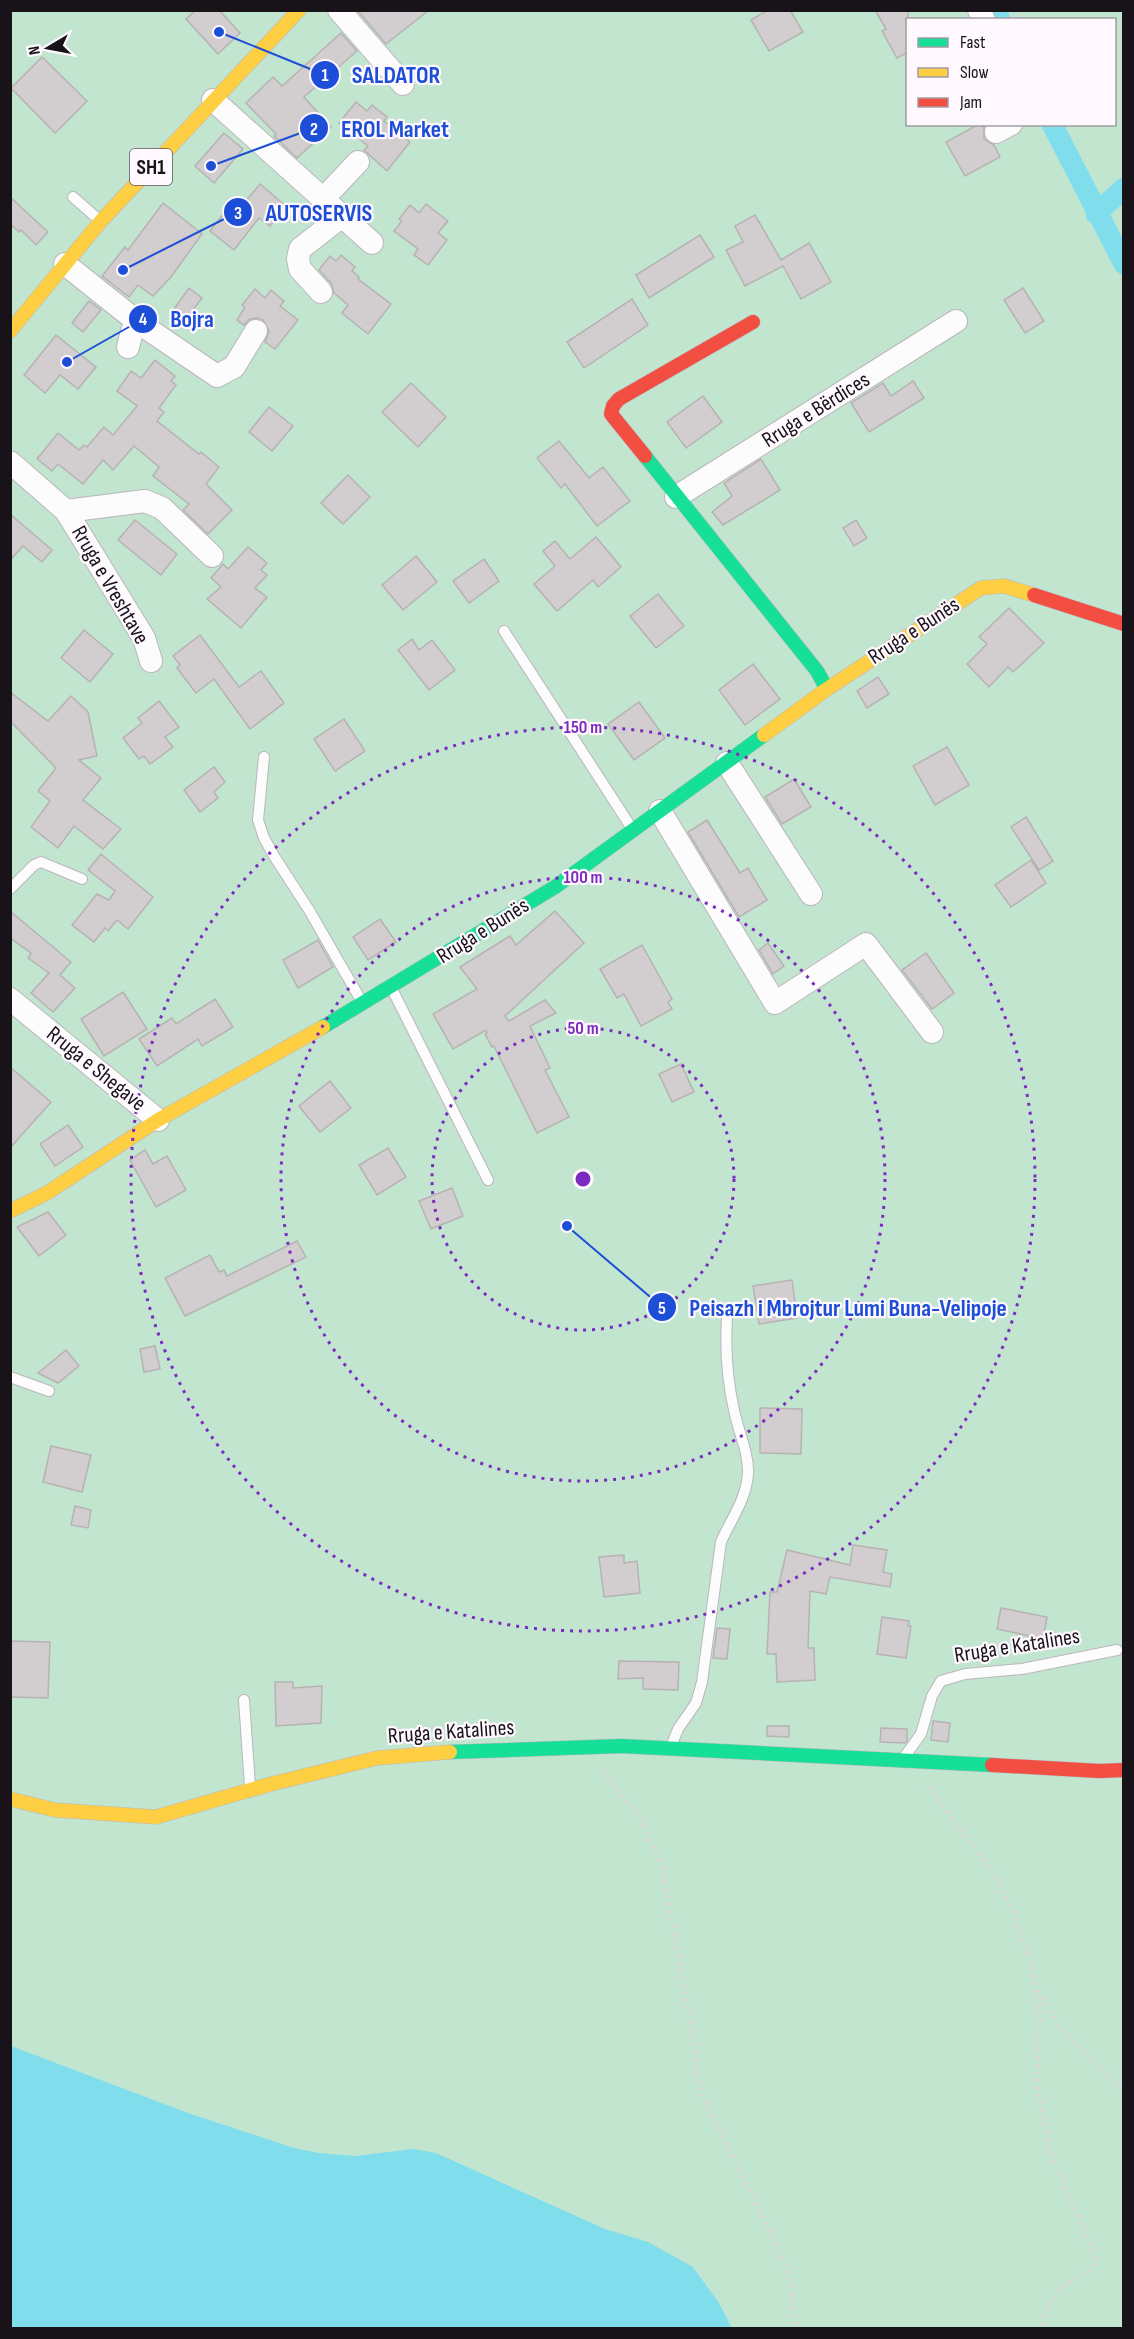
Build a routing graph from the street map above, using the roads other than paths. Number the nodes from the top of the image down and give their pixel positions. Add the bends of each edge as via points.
1 (299, 10) edge
2 (339, 10) edge
3 (403, 84) dead end
4 (213, 100) junction
5 (358, 162) dead end
6 (73, 197) dead end
7 (323, 199) junction
8 (342, 216) junction
9 (101, 221) junction
10 (372, 243) dead end
11 (65, 264) junction
12 (321, 292) dead end
13 (956, 321) dead end
14 (753, 322) dead end
15 (139, 323) junction
16 (10, 331) edge
17 (256, 331) dead end
18 (128, 347) dead end
19 (10, 462) edge
20 (676, 497) junction
21 (66, 511) junction
22 (212, 556) dead end
23 (1124, 624) edge
24 (504, 631) dead end
25 (151, 661) dead end
26 (827, 689) junction
27 (264, 757) dead end
28 (727, 763) junction
29 (660, 810) junction
30 (633, 830) junction
31 (82, 879) dead end
32 (10, 890) edge
33 (811, 894) dead end
34 (391, 988) junction
35 (10, 999) edge
36 (363, 1005) junction
37 (932, 1032) dead end
38 (159, 1120) junction
39 (488, 1180) dead end
40 (10, 1211) edge
41 (727, 1318) dead end
42 (10, 1377) edge
43 (49, 1392) dead end
44 (1117, 1650) dead end
45 (244, 1700) dead end
46 (672, 1748) junction
47 (903, 1761) junction
48 (1124, 1770) edge
49 (250, 1790) junction
50 (10, 1799) edge

1 - 4 street, SH1
2 - 3 street
4 - 7 street
4 - 9 street, SH1
5 - 7 street
6 - 9 lane
7 - 8 street
8 - 10 street
8 - 12 street via 300,249 300,269
9 - 11 street, SH1
11 - 15 street
11 - 16 street, SH1
13 - 20 street, Rruga e Bërdices
14 - 20 street via 613,406 611,414
15 - 17 street via 218,376 234,367
15 - 18 street via 132,331
19 - 21 street, Rruga e Vreshtave
20 - 26 street via 817,671
21 - 22 street, Rruga e Vreshtave via 145,501 162,508
21 - 25 street, Rruga e Vreshtave via 144,638
23 - 26 street, Rruga e Bunës via 1004,586 981,588
24 - 30 lane
26 - 28 street, Rruga e Bunës
27 - 36 lane via 258,820 264,838
28 - 29 street, Rruga e Bunës
28 - 33 street
29 - 30 street, Rruga e Bunës
29 - 37 street via 775,1003 866,944
30 - 34 street, Rruga e Bunës via 555,887
31 - 32 lane via 41,862
34 - 36 street, Rruga e Bunës
34 - 39 lane
35 - 38 street, Rruga e Shegave
36 - 38 street, Rruga e Bunës
38 - 40 street, Rruga e Shegave via 47,1193
41 - 46 lane via 726,1364 748,1472 745,1492 721,1542 702,1682 696,1703 678,1729
42 - 43 lane
44 - 47 lane, Rruga e Katalines via 941,1681 932,1696 921,1734
45 - 49 lane
46 - 47 street, Rruga e Katalines
46 - 49 street, Rruga e Katalines via 473,1750 377,1758
47 - 48 street, Rruga e Katalines
49 - 50 street, Rruga e Katalines via 156,1816 56,1810

